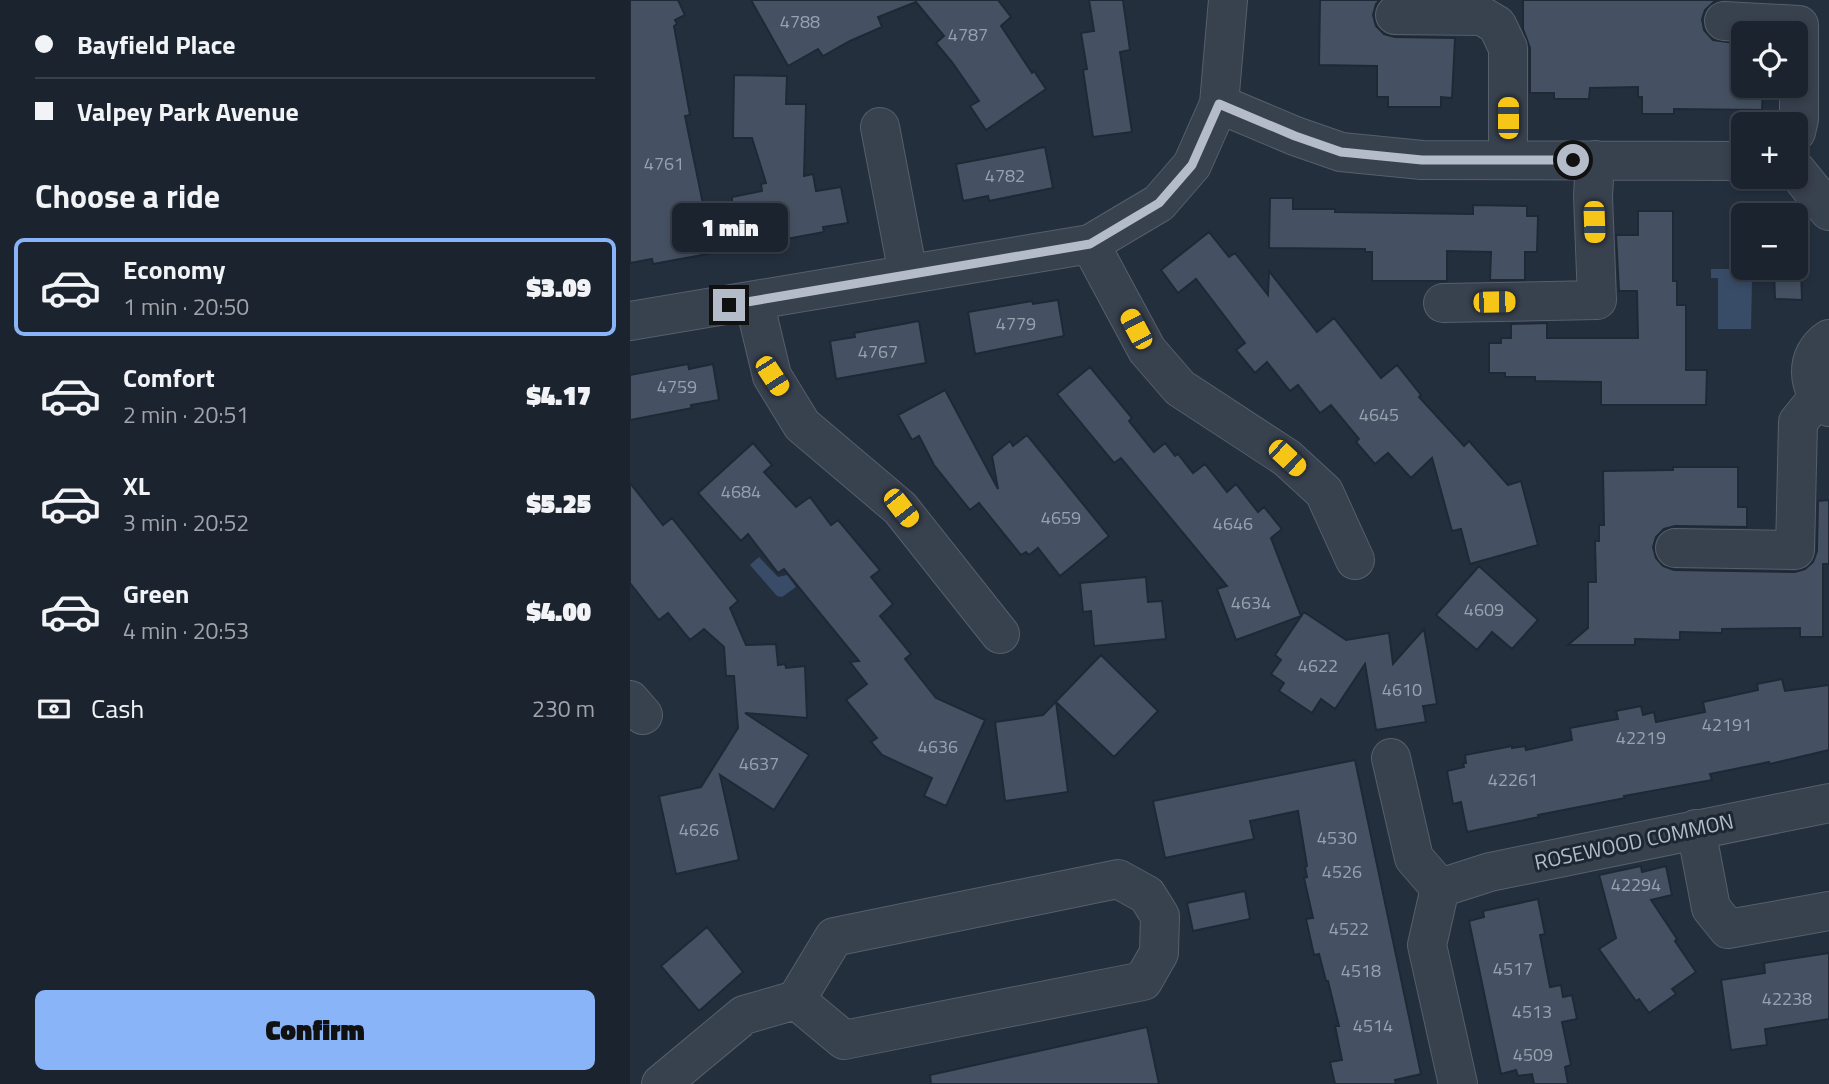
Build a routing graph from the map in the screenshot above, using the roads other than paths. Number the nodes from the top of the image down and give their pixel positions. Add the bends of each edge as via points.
1 (1228, 0) edge
2 (1395, 15) dead end
3 (1724, 21) dead end
4 (1219, 104) junction
5 (1799, 112) edge
6 (880, 127) dead end
7 (1507, 160) junction
8 (1595, 160) junction
9 (1731, 161) edge
10 (1808, 184) edge
11 (1828, 207) edge
12 (1090, 244) junction
13 (908, 274) junction
14 (754, 301) junction
15 (1443, 303) dead end
16 (630, 321) edge
17 (1829, 339) edge
18 (1824, 402) edge
19 (1675, 548) dead end
20 (1355, 560) dead end
21 (1000, 634) dead end
22 (1391, 758) dead end
23 (1829, 803) edge
24 (1696, 829) junction
25 (1440, 888) junction
26 (1829, 911) edge
27 (796, 1000) junction
28 (661, 1084) edge
29 (1458, 1084) edge

1 - 4 street
2 - 7 street via 1482,16 1497,25 1508,48
3 - 5 street via 1799,25
4 - 7 street via 1341,152 1422,160
4 - 12 street via 1192,165 1159,203
6 - 13 street
7 - 8 street
8 - 9 street
8 - 15 street via 1597,300
10 - 11 street
12 - 13 street
12 - 20 street via 1147,350 1180,388 1287,458 1324,492
13 - 14 street
14 - 16 street
14 - 21 street via 772,376 802,425 901,508
17 - 18 street via 1811,365 1811,378
18 - 19 street via 1798,422 1795,550
22 - 25 street via 1414,858
23 - 24 street, ROSEWOOD COMMON
24 - 25 street, ROSEWOOD COMMON via 1490,872
24 - 26 street via 1711,908 1728,929
25 - 29 street via 1427,945
27 - 27 street via 844,1040 1143,981 1160,953 1160,916 1147,895 1118,879 834,937
27 - 28 street via 744,1015

